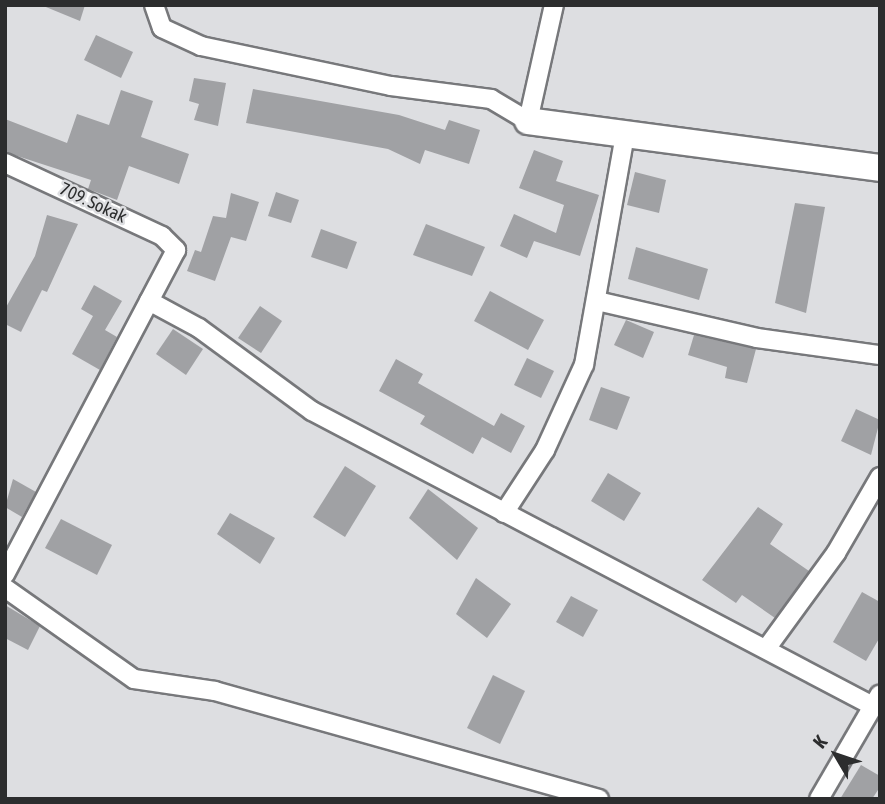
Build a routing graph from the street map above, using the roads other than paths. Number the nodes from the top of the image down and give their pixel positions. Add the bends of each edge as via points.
1 (154, 5) edge
2 (554, 5) edge
3 (528, 121) junction
4 (625, 135) junction
5 (5, 163) edge
6 (880, 168) edge
7 (149, 301) junction
8 (597, 301) junction
9 (880, 355) edge
10 (880, 477) edge
11 (504, 513) junction
12 (7, 567) edge
13 (5, 588) edge
14 (766, 649) junction
15 (876, 700) edge
16 (599, 799) edge
17 (819, 799) edge

1 - 3 street via 162,29 201,46 391,86 491,99
2 - 3 street
3 - 4 street
4 - 6 street
4 - 8 street
5 - 7 street, 709. Sokak via 162,236 176,250
7 - 11 street via 199,328 312,411
7 - 12 street
8 - 9 street via 757,338
8 - 11 street via 584,365 545,450
10 - 14 street via 836,553
11 - 14 street
13 - 16 street via 134,679 215,691
14 - 15 street
15 - 17 street

